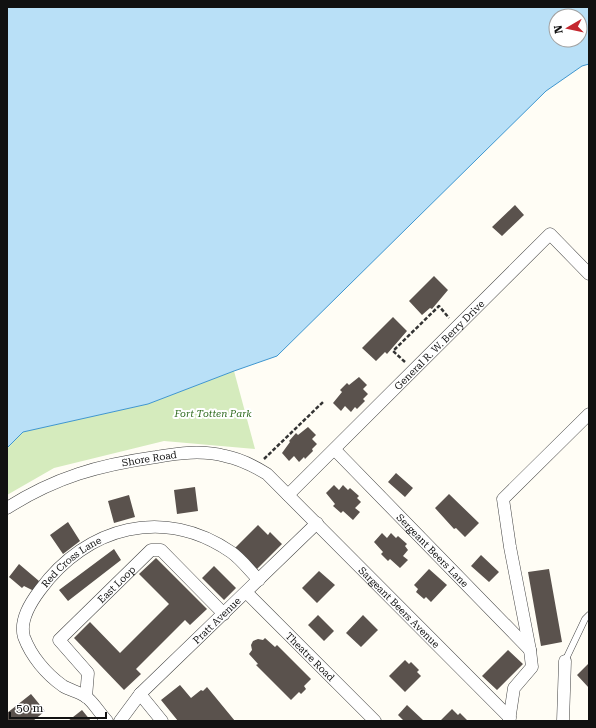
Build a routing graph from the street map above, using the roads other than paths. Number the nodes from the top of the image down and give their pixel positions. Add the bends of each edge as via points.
1 (589, 274) edge
2 (589, 414) edge
3 (335, 450) junction
4 (288, 495) junction
5 (7, 508) edge
6 (317, 523) junction
7 (259, 580) junction
8 (246, 592) junction
9 (224, 614) junction
10 (589, 615) edge
11 (530, 650) junction
12 (565, 661) joint
13 (140, 694) junction
14 (86, 697) junction
15 (510, 719) edge
16 (106, 721) edge
17 (120, 721) edge
18 (162, 721) edge
19 (375, 721) edge
20 (563, 721) edge

1 - 3 street, General R. W. Berry Drive via 550,234
2 - 11 street via 504,499 510,547
3 - 4 street, General R. W. Berry Drive
3 - 11 street, Sergeant Beers Lane
4 - 5 street, Shore Road via 267,474 248,463 224,455 188,452 114,463 64,478
4 - 6 street, Sargeant Beers Avenue
6 - 7 street, Pratt Avenue
6 - 15 street, Sargeant Beers Avenue
7 - 8 street, Pratt Avenue
7 - 14 street, Red Cross Lane via 232,553 206,538 187,531 137,528 94,541 79,550 61,565 33,600 24,619 24,635 31,652 47,673 63,686
8 - 9 street, Pratt Avenue
8 - 19 street, Theatre Road
9 - 13 street, Pratt Avenue
9 - 14 street, East Loop via 161,550 152,550 59,640 88,673
10 - 12 lane
11 - 15 street via 532,667 514,688
12 - 20 street
13 - 17 street, Pratt Avenue
13 - 18 street
14 - 16 street, Red Cross Lane

